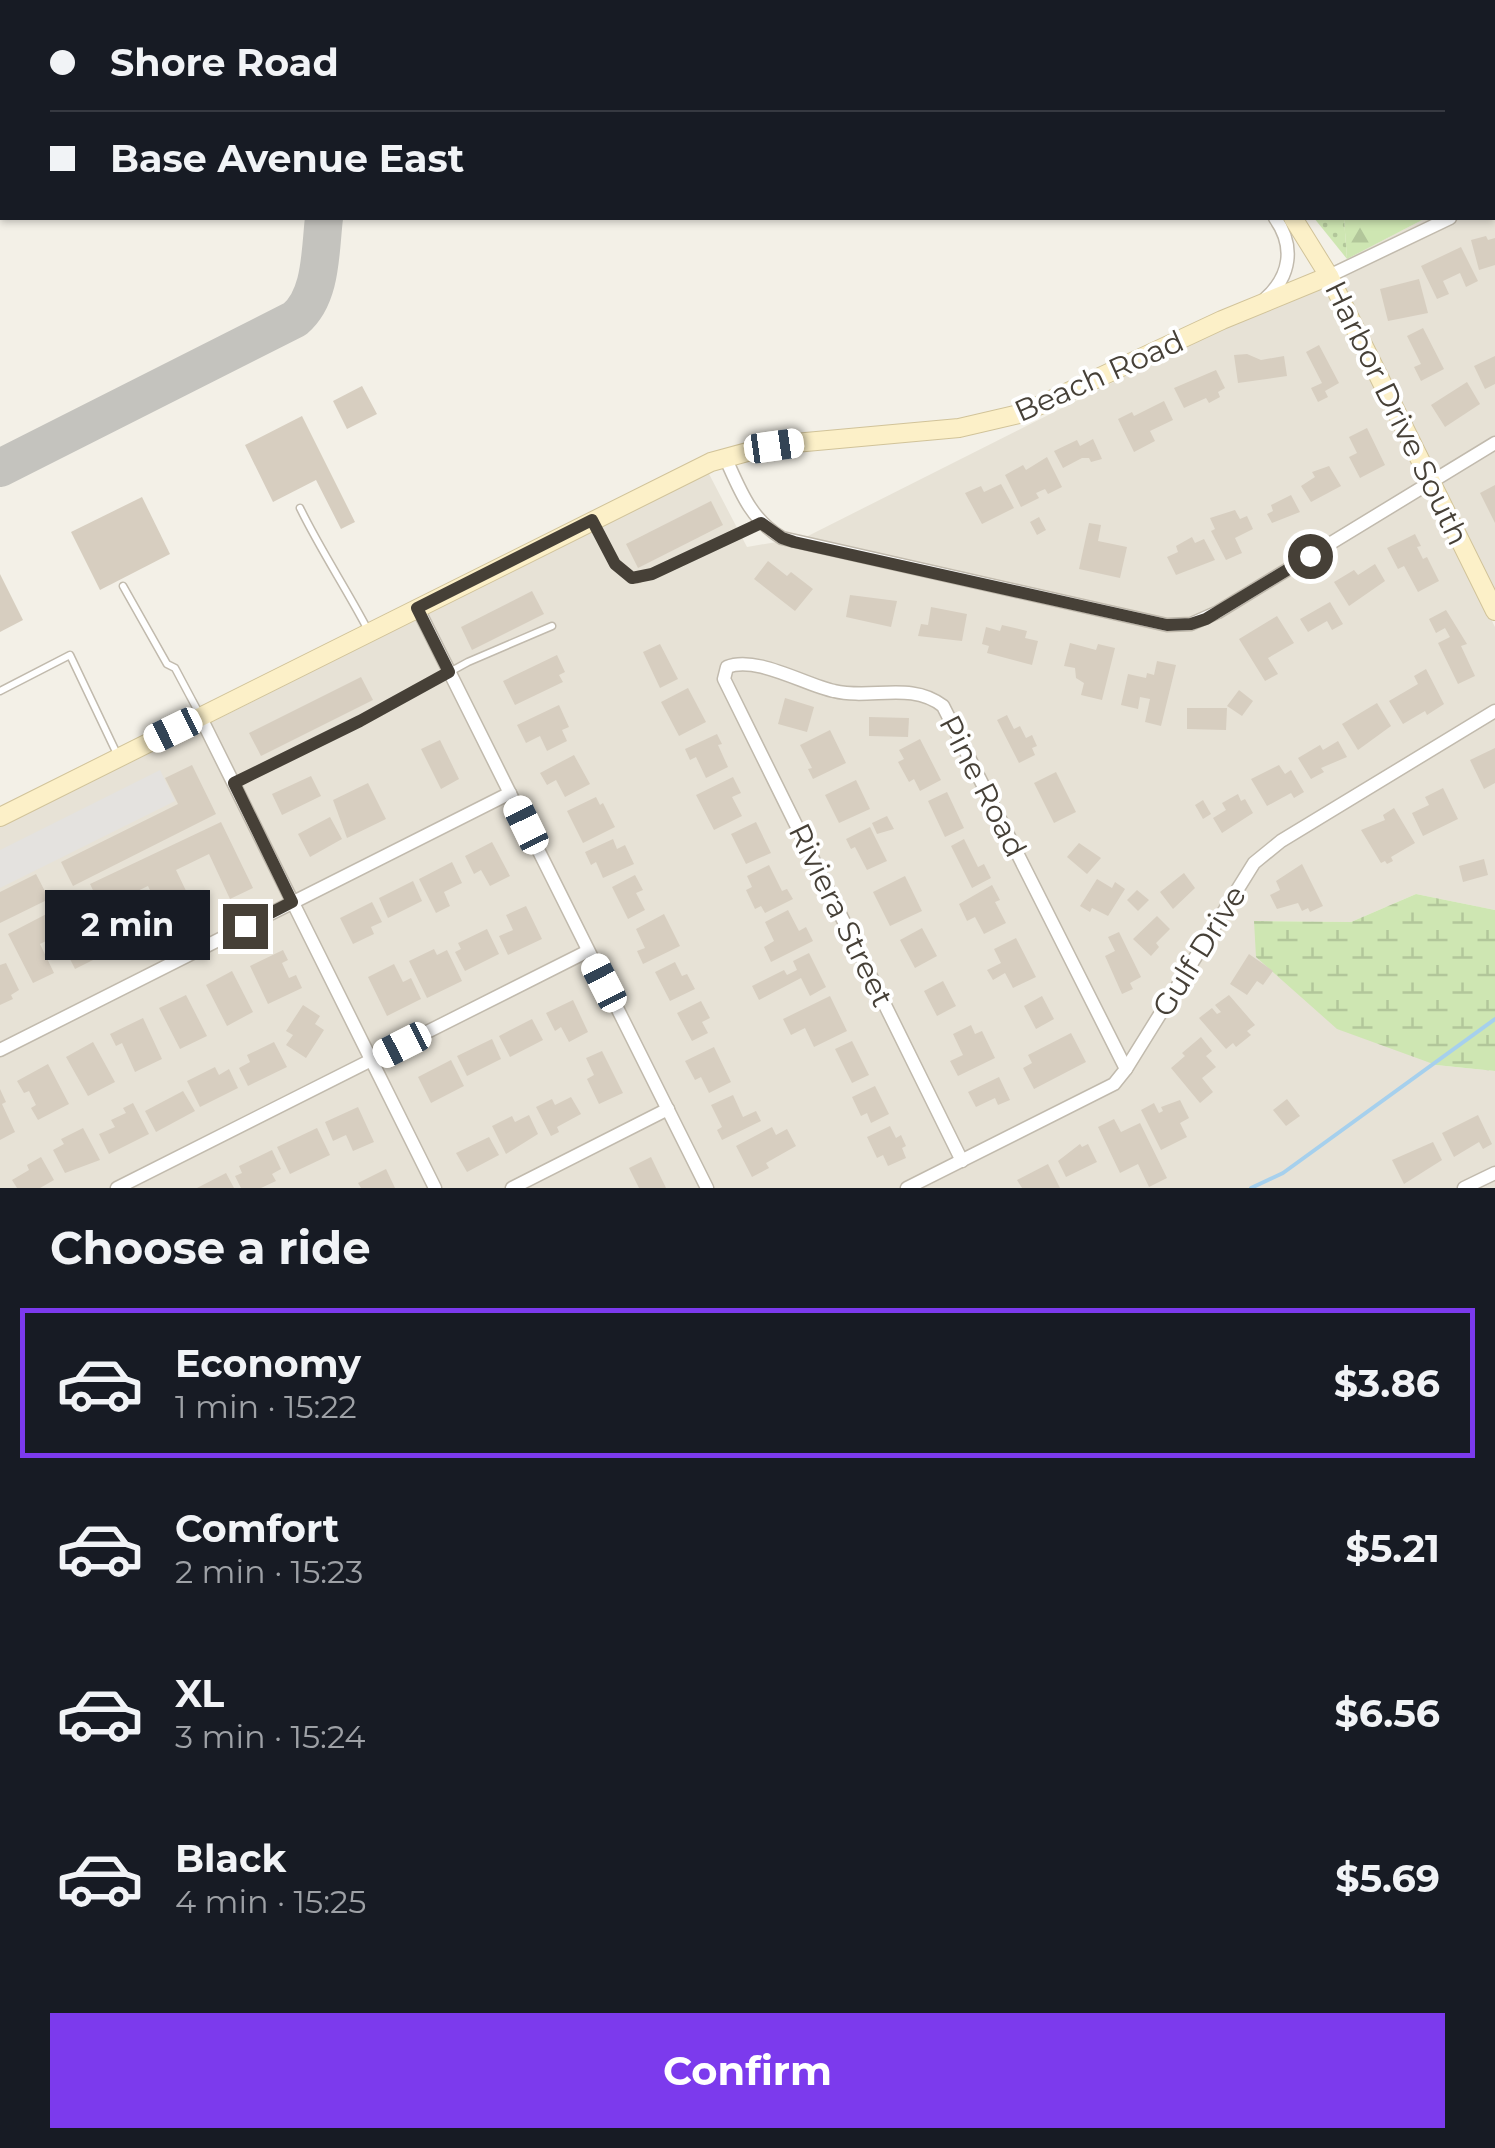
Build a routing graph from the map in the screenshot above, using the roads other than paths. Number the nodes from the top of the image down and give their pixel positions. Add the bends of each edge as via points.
1 (1276, 220) edge
2 (1294, 220) edge
3 (1446, 220) edge
4 (1329, 276) junction
5 (1258, 305) junction
6 (1495, 443) edge
7 (726, 457) junction
8 (1431, 482) junction
9 (300, 508) dead end
10 (592, 520) junction
11 (761, 523) junction
12 (123, 586) dead end
13 (417, 608) junction
14 (1495, 611) edge
15 (552, 626) dead end
16 (369, 632) junction
17 (725, 669) joint
18 (449, 672) junction
19 (0, 691) edge
20 (1495, 711) edge
21 (200, 716) junction
22 (119, 757) junction
23 (234, 783) junction
24 (510, 793) junction
25 (0, 816) edge
26 (292, 902) junction
27 (588, 952) junction
28 (0, 1050) edge
29 (371, 1060) junction
30 (1126, 1070) junction
31 (668, 1110) junction
32 (962, 1161) junction
33 (1495, 1173) edge
34 (116, 1188) edge
35 (434, 1188) edge
36 (512, 1188) edge
37 (707, 1188) edge
38 (907, 1188) edge
39 (1464, 1188) edge

1 - 5 street via 1286,235 1288,261 1282,281
2 - 4 street, Harbor Drive South
3 - 4 street, Beach Road
4 - 5 street, Beach Road
4 - 8 street, Harbor Drive South
5 - 7 street, Beach Road via 1008,418 795,442
6 - 8 street
7 - 10 street, Beach Road
7 - 11 street
8 - 11 street via 1218,612 1180,625 794,542
8 - 14 street, Harbor Drive South
9 - 16 lane
10 - 11 lane via 615,564 638,579
10 - 13 street, Beach Road
12 - 21 lane
13 - 16 street, Beach Road
13 - 18 street
15 - 18 lane
16 - 21 street, Beach Road
17 - 30 street, Pine Road via 747,663 845,694 919,692 943,706
17 - 32 street, Riviera Street via 724,679
18 - 23 lane
18 - 24 street
19 - 22 lane via 70,656
20 - 30 street, Gulf Drive via 1254,863
21 - 22 street, Beach Road
21 - 23 street
22 - 25 street, Beach Road
23 - 26 street
24 - 26 street
24 - 27 street
26 - 28 street
26 - 29 street
27 - 29 street
27 - 31 street
29 - 34 street
29 - 35 street
30 - 32 street, Gulf Drive via 1106,1089
31 - 36 street
31 - 37 street
32 - 38 street, Gulf Drive
33 - 39 street

